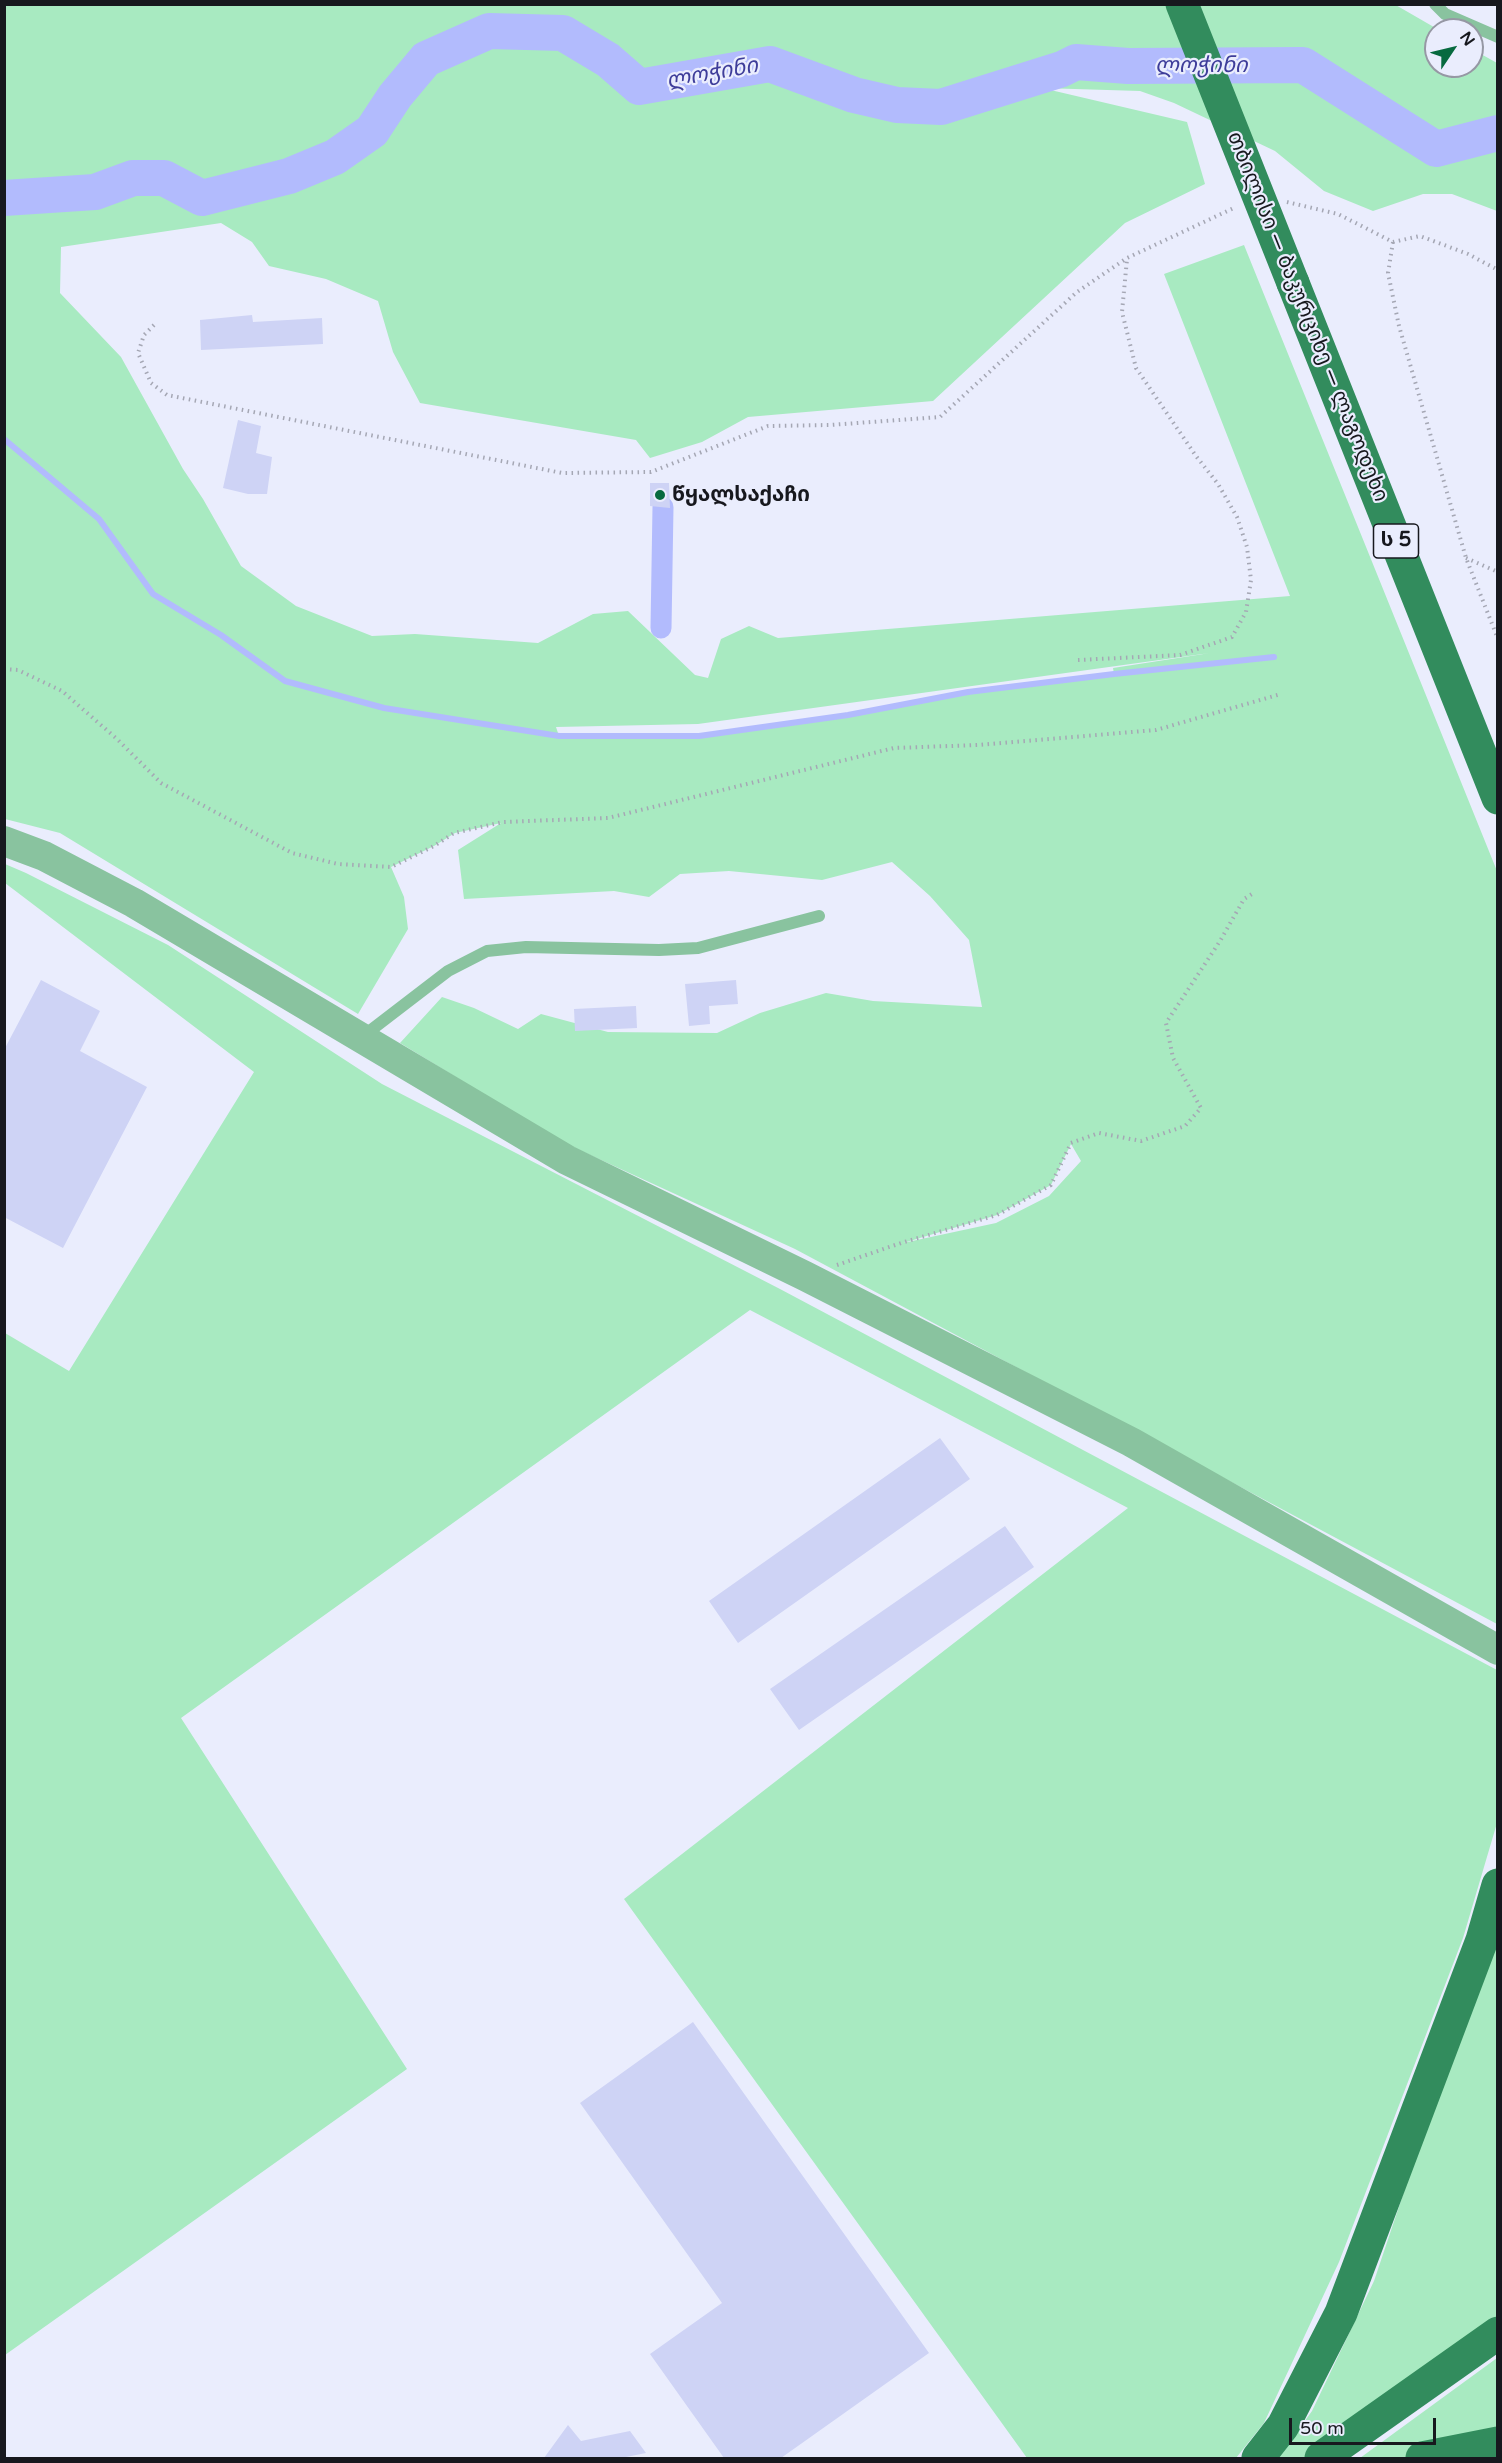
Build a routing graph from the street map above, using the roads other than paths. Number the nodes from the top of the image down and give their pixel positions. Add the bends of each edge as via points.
1 (1182, 4) edge
2 (1435, 4) edge
3 (1497, 37) edge
4 (1497, 798) edge
5 (4, 841) edge
6 (819, 916) dead end
7 (362, 1037) junction
8 (1497, 1650) edge
9 (1497, 1885) edge
10 (1497, 2333) edge
11 (1497, 2442) edge
12 (1258, 2458) edge
13 (1321, 2458) edge
14 (1422, 2458) edge

1 - 4 highway, თბილისი — ბაკურციხე — ლაგოდეხი / ს 5, bridge
2 - 3 lane via 1445,14
5 - 7 street via 44,856 134,903
6 - 7 lane via 698,948 526,947 487,951 448,971
7 - 8 street via 567,1160 805,1276 1131,1443
9 - 12 highway via 1482,1940 1341,2313 1282,2426
10 - 13 highway
11 - 14 highway

